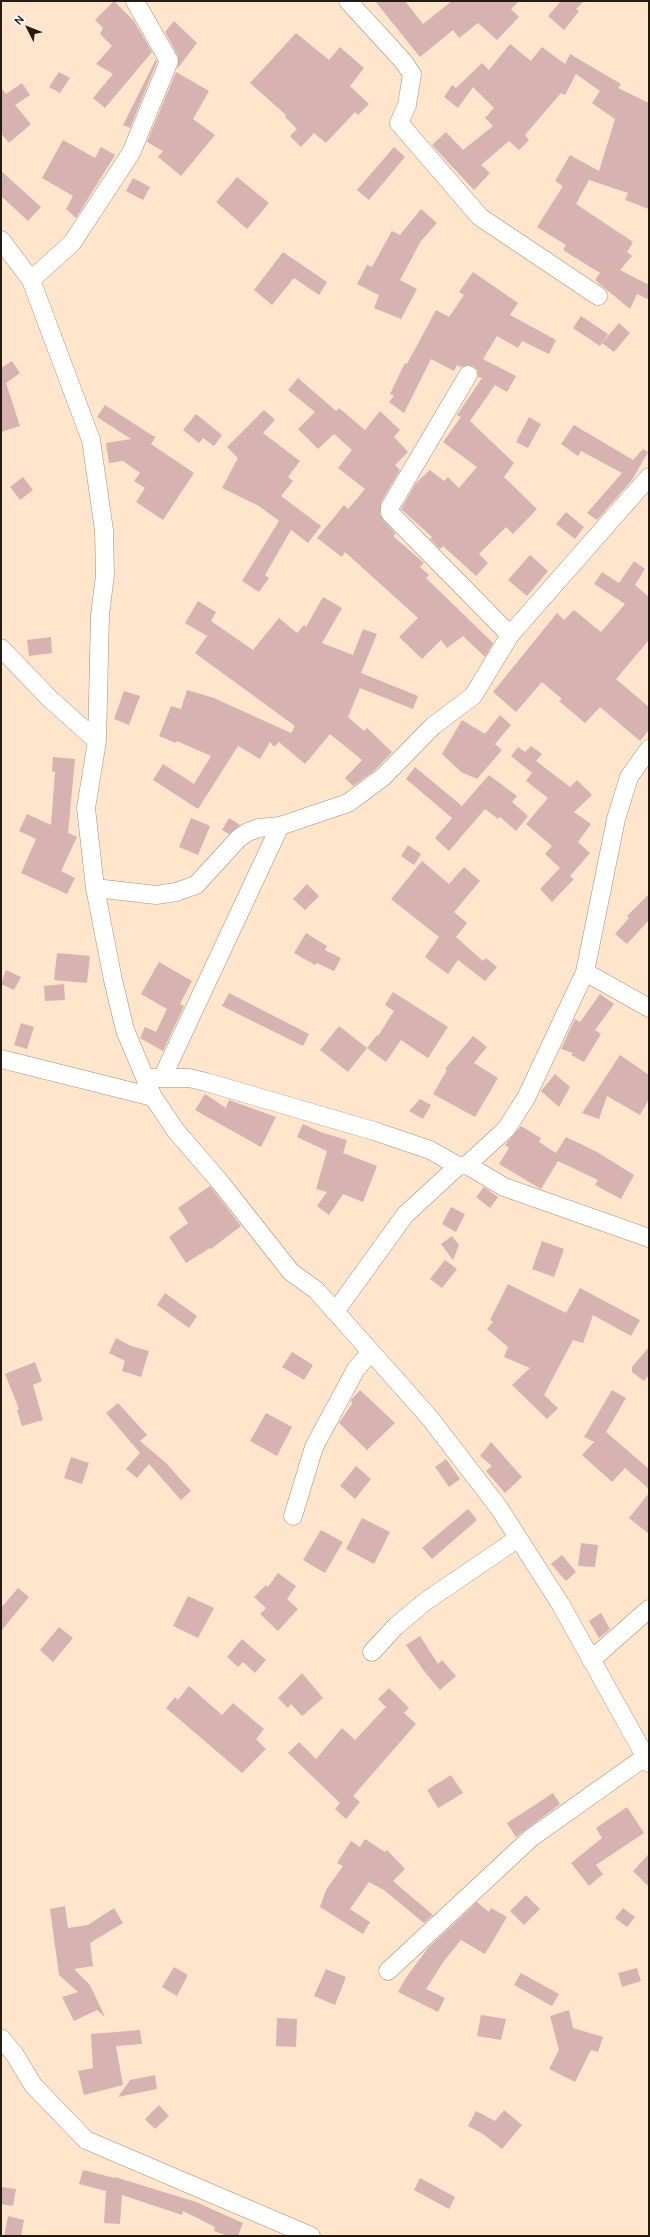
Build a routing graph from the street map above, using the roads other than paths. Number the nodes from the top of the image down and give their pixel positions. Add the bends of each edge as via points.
1 (134, 1) edge
2 (348, 1) edge
3 (1, 240) edge
4 (32, 280) junction
5 (598, 296) dead end
6 (468, 375) dead end
7 (649, 477) edge
8 (510, 635) junction
9 (1, 648) edge
10 (96, 741) junction
11 (649, 749) edge
12 (280, 826) junction
13 (95, 888) junction
14 (585, 972) junction
15 (649, 1008) edge
16 (1, 1059) edge
17 (155, 1077) junction
18 (153, 1097) junction
19 (463, 1165) junction
20 (649, 1238) edge
21 (335, 1312) junction
22 (371, 1352) junction
23 (293, 1516) dead end
24 (517, 1539) junction
25 (649, 1610) edge
26 (372, 1652) dead end
27 (591, 1660) junction
28 (647, 1760) edge
29 (388, 1970) dead end
30 (1, 2038) edge
31 (311, 2236) edge

1 - 4 street via 169,61 131,153 72,243
2 - 5 street via 412,74 407,105 399,124 480,217
3 - 4 street
4 - 10 street via 92,447 104,530 105,567 100,615
6 - 8 street via 390,507 390,513
7 - 8 street
8 - 12 street via 473,696 434,726 383,777 348,803
9 - 10 street via 50,699
10 - 13 street via 86,808
11 - 14 street via 629,777 616,819
12 - 13 street via 259,828 238,838 196,885 176,892 156,895
12 - 17 street
13 - 17 street via 125,1030
14 - 15 street
14 - 19 street via 526,1098 506,1129
16 - 18 street
17 - 18 street
17 - 19 street via 189,1078 206,1082 374,1131 430,1150
18 - 21 street via 176,1131 220,1182 290,1272 316,1290
19 - 20 street via 504,1187
19 - 21 street via 405,1215
21 - 22 street
22 - 23 street via 356,1369 314,1447
22 - 24 street via 429,1417 499,1508
24 - 26 street via 426,1601 396,1626
24 - 27 street via 561,1605
25 - 27 street
27 - 28 street
28 - 29 street via 531,1838
30 - 31 street via 15,2055 33,2085 86,2140

